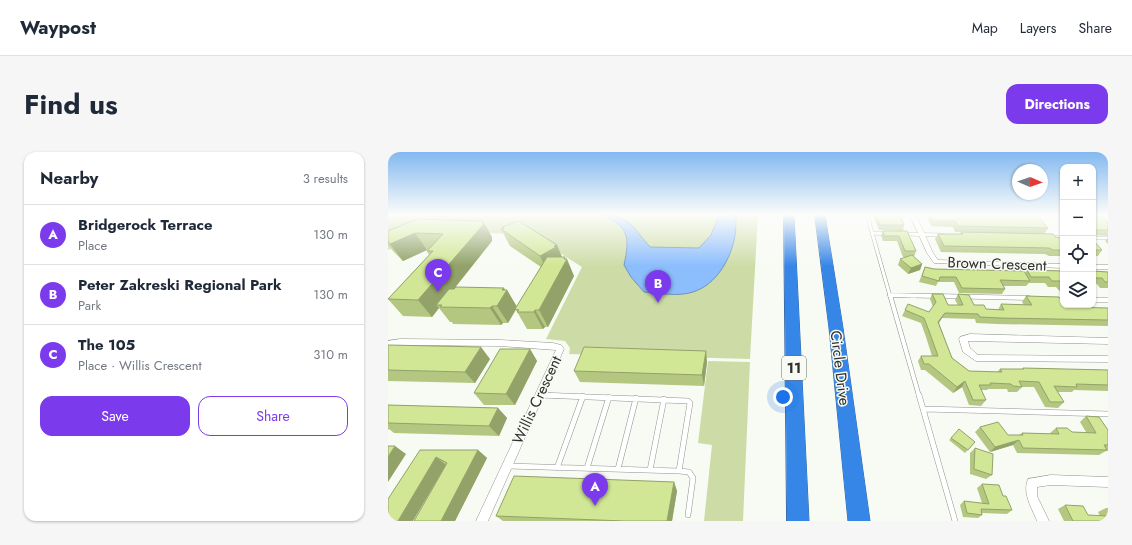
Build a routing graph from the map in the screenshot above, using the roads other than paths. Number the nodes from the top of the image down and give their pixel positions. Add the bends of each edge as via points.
1 (790, 232) edge
2 (822, 232) edge
3 (921, 232) edge
4 (872, 233) joint
5 (894, 234) edge
6 (901, 234) edge
7 (922, 235) junction
8 (951, 235) edge
9 (1047, 237) edge
10 (1060, 237) edge
11 (1096, 238) edge
12 (1108, 238) edge
13 (1060, 266) edge
14 (1096, 266) edge
15 (1108, 267) edge
16 (890, 295) junction
17 (1032, 298) edge
18 (1096, 300) edge
19 (1108, 300) edge
20 (1108, 341) edge
21 (388, 344) edge
22 (1108, 359) edge
23 (539, 395) junction
24 (583, 396) junction
25 (609, 397) junction
26 (636, 398) junction
27 (664, 399) junction
28 (924, 409) junction
29 (1108, 414) edge
30 (507, 466) junction
31 (557, 468) junction
32 (587, 468) junction
33 (618, 469) junction
34 (650, 470) junction
35 (679, 471) junction
36 (1108, 482) edge
37 (688, 515) dead end
38 (482, 521) edge
39 (798, 521) edge
40 (859, 521) edge
41 (955, 521) edge
42 (1043, 521) edge

1 - 39 highway, 11
2 - 40 highway, Circle Drive
3 - 7 street, Brown Crescent
4 - 5 lane
4 - 16 lane
6 - 7 lane
7 - 8 lane
7 - 13 street, Brown Crescent via 936,262
9 - 10 lane
11 - 12 lane
14 - 15 street
16 - 17 lane
16 - 28 lane
18 - 19 lane
20 - 22 street via 970,337 963,339 966,350 976,358
21 - 23 street, Willis Crescent via 500,343 558,347 560,349
23 - 24 lane
23 - 30 street, Willis Crescent
24 - 25 lane
24 - 31 lane
25 - 26 lane
25 - 32 lane
26 - 27 lane
26 - 33 lane
27 - 34 lane
27 - 35 lane via 686,400 690,403
28 - 29 lane
28 - 41 lane
30 - 31 lane
30 - 38 street, Willis Crescent
31 - 32 lane
32 - 33 lane
33 - 34 lane
34 - 35 lane
35 - 37 lane via 689,472 693,478
36 - 42 street via 1051,480 1032,483 1032,496

